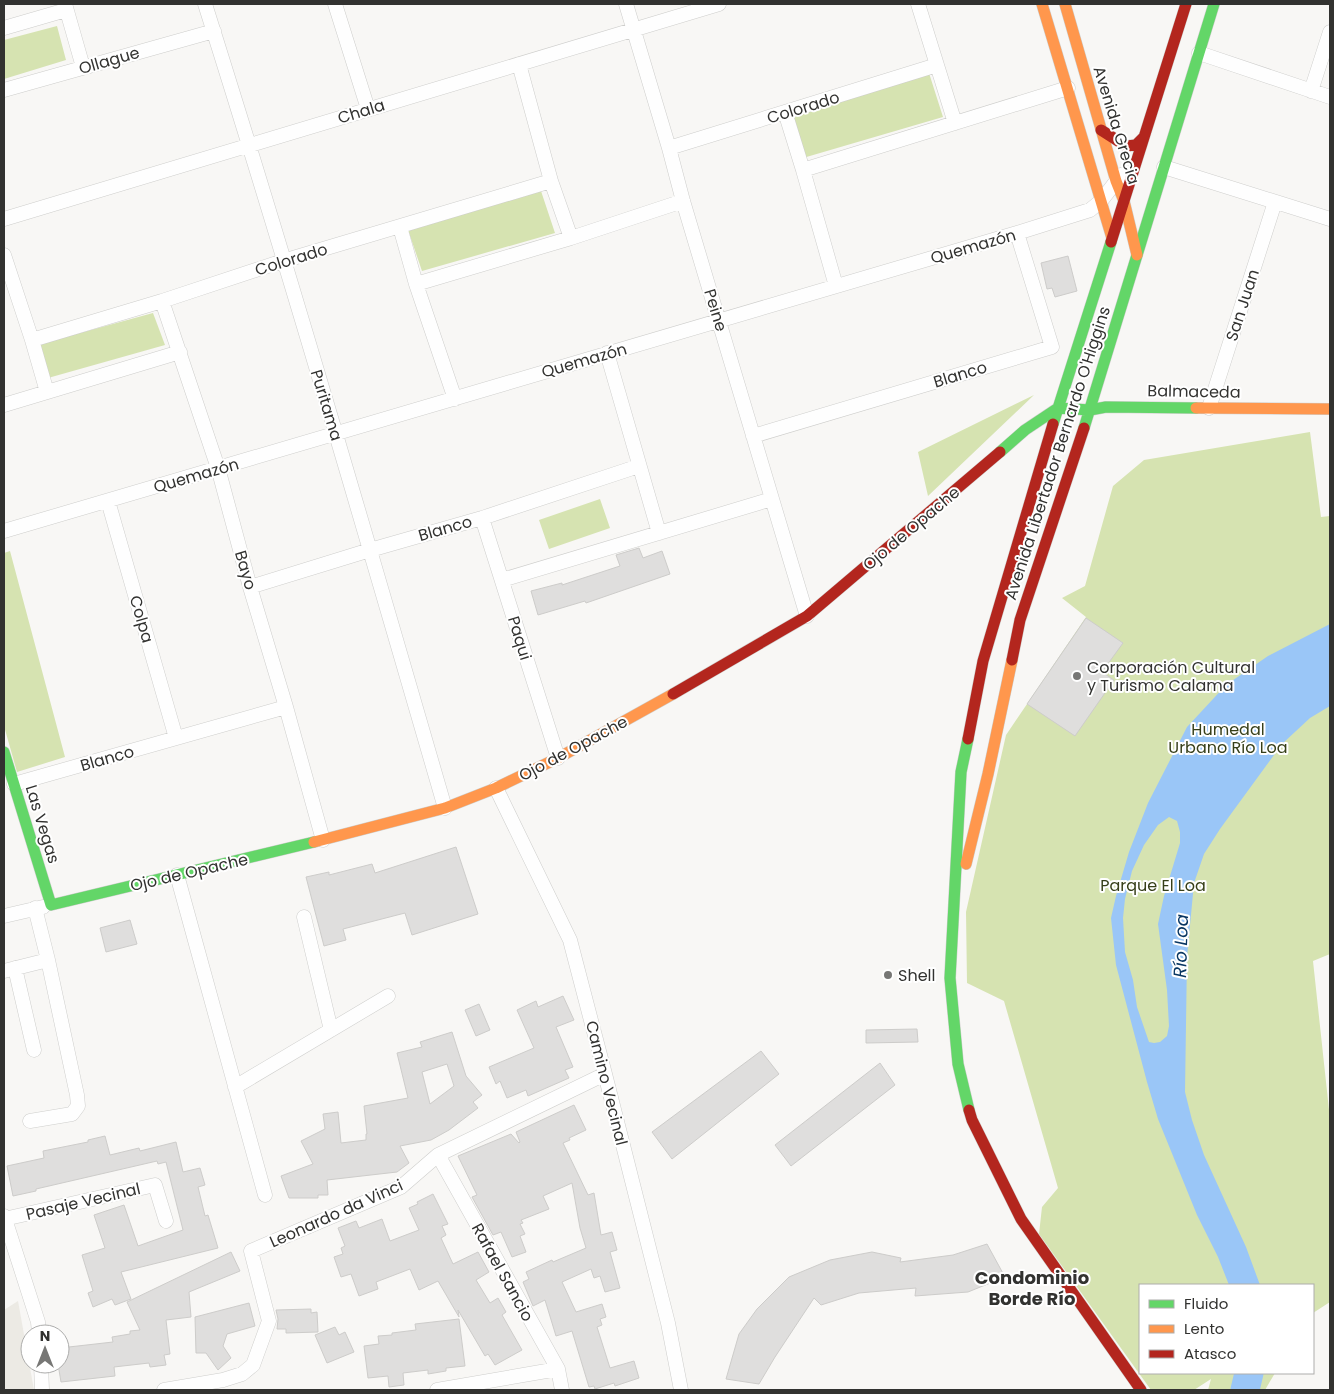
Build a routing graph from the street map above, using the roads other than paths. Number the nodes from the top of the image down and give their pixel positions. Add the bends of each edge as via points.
1 (205, 4) edge
2 (335, 4) edge
3 (626, 4) edge
4 (719, 4) edge
5 (918, 4) edge
6 (1042, 4) edge
7 (1065, 4) edge
8 (1186, 4) edge
9 (1214, 4) edge
10 (66, 7) edge
11 (4, 28) edge
12 (633, 30) junction
13 (214, 31) junction
14 (1330, 32) edge
15 (1199, 53) junction
16 (518, 64) junction
17 (937, 65) junction
18 (83, 67) junction
19 (1068, 88) junction
20 (4, 90) edge
21 (1312, 91) junction
22 (1330, 97) edge
23 (368, 109) junction
24 (785, 112) junction
25 (955, 123) junction
26 (1101, 130) junction
27 (1142, 144) junction
28 (249, 145) junction
29 (669, 148) junction
30 (1164, 167) junction
31 (803, 170) junction
32 (551, 181) junction
33 (1116, 181) junction
34 (683, 201) junction
35 (1101, 201) junction
36 (1124, 201) junction
37 (1275, 202) junction
38 (4, 219) edge
39 (1330, 220) edge
40 (400, 226) junction
41 (1017, 233) junction
42 (571, 238) junction
43 (1112, 238) junction
44 (4, 255) edge
45 (1137, 255) junction
46 (283, 261) junction
47 (416, 284) junction
48 (836, 286) junction
49 (162, 301) junction
50 (719, 320) junction
51 (32, 340) junction
52 (180, 352) junction
53 (607, 354) junction
54 (47, 392) junction
55 (455, 399) junction
56 (4, 405) edge
57 (1058, 408) junction
58 (1209, 408) junction
59 (1330, 409) edge
60 (1090, 410) junction
61 (335, 434) junction
62 (754, 436) junction
63 (639, 466) junction
64 (218, 468) junction
65 (772, 499) junction
66 (108, 501) junction
67 (482, 518) junction
68 (4, 531) edge
69 (659, 533) junction
70 (370, 550) junction
71 (502, 580) junction
72 (250, 587) junction
73 (807, 616) junction
74 (286, 707) junction
75 (176, 738) junction
76 (4, 752) edge
77 (558, 758) junction
78 (14, 784) junction
79 (496, 788) junction
80 (445, 808) junction
81 (323, 840) junction
82 (177, 875) junction
83 (51, 905) junction
84 (35, 908) junction
85 (4, 916) edge
86 (304, 917) dead end
87 (953, 919) junction
88 (48, 960) junction
89 (9, 970) edge
90 (388, 996) dead end
91 (331, 1030) junction
92 (34, 1050) dead end
93 (605, 1074) junction
94 (235, 1087) junction
95 (30, 1121) dead end
96 (438, 1155) junction
97 (264, 1195) dead end
98 (4, 1218) edge
99 (166, 1221) dead end
100 (38, 1324) edge
101 (558, 1369) junction
102 (41, 1374) edge
103 (42, 1390) edge
104 (164, 1390) edge
105 (437, 1390) edge
106 (562, 1390) edge
107 (681, 1390) edge
108 (1141, 1390) edge

1 - 13 street, Puritama
2 - 23 street
3 - 12 street, Peine
4 - 12 street, Chala
5 - 17 street
6 - 19 main road
7 - 26 main road, Avenida Grecia
8 - 27 main road, Avenida Libertador Bernardo O'Higgins
9 - 15 main road, Avenida Libertador Bernardo O'Higgins
10 - 11 street
10 - 18 street
12 - 16 street, Chala
12 - 29 street, Peine
13 - 18 street, Ollague
13 - 28 street, Puritama
14 - 21 street
15 - 21 street
15 - 30 main road, Avenida Libertador Bernardo O'Higgins
16 - 23 street, Chala
16 - 32 street
17 - 24 street, Colorado
17 - 25 street
18 - 20 street, Ollague
19 - 25 street
19 - 35 main road
21 - 22 street
23 - 28 street, Chala
24 - 29 street, Colorado
24 - 31 street
25 - 31 street
26 - 27 main road via 1126,146
26 - 33 main road, Avenida Grecia
27 - 33 street, Quemazón
27 - 36 main road, Avenida Libertador Bernardo O'Higgins
28 - 38 street, Chala
28 - 46 street, Puritama
29 - 34 street, Peine
30 - 37 street
30 - 45 main road, Avenida Libertador Bernardo O'Higgins
31 - 48 street
32 - 40 street, Colorado
32 - 42 street
33 - 35 street, Quemazón
33 - 36 main road, Avenida Grecia
34 - 42 street
34 - 50 street, Peine
35 - 41 street, Quemazón via 1090,210
35 - 43 main road
36 - 43 main road, Avenida Libertador Bernardo O'Higgins
36 - 45 main road, Avenida Grecia
37 - 39 street
37 - 58 street, San Juan
40 - 46 street, Colorado
40 - 47 street
41 - 48 street, Quemazón
41 - 62 street, Blanco via 1052,347
42 - 47 street
43 - 57 main road, Avenida Libertador Bernardo O'Higgins
44 - 51 street
45 - 60 main road, Avenida Libertador Bernardo O'Higgins
46 - 49 street, Colorado
46 - 61 street, Puritama
47 - 55 street
48 - 50 street, Quemazón
49 - 51 street, Colorado
49 - 52 street, Bayo
50 - 53 street, Quemazón
50 - 62 street, Peine
51 - 54 street
52 - 54 street
52 - 64 street, Bayo
53 - 55 street, Quemazón
53 - 63 street
54 - 56 street
55 - 61 street, Quemazón
57 - 60 main road, Balmaceda
57 - 73 main road, Ojo de Opache via 1025,430
57 - 87 main road, Avenida Libertador Bernardo O'Higgins via 983,661 961,772
58 - 59 main road, Balmaceda
58 - 60 main road, Balmaceda via 1106,407
60 - 87 main road, Avenida Libertador Bernardo O'Higgins via 1020,620
61 - 64 street, Quemazón
61 - 70 street, Puritama
62 - 65 street, Peine
63 - 67 street, Blanco
63 - 69 street
64 - 66 street, Quemazón
64 - 72 street, Bayo
65 - 69 street
65 - 73 street, Peine
66 - 68 street, Quemazón
66 - 75 street, Colpa
67 - 70 street, Blanco
67 - 71 street, Paqui
69 - 71 street
70 - 72 street, Blanco
70 - 80 street, Puritama
71 - 77 street, Paqui
72 - 74 street, Bayo
73 - 77 main road, Ojo de Opache
74 - 75 street, Blanco
74 - 81 street, Bayo
75 - 78 street, Blanco
76 - 78 main road, Las Vegas
77 - 79 main road, Ojo de Opache
78 - 83 main road, Las Vegas
79 - 80 main road, Ojo de Opache
79 - 93 street, Camino Vecinal via 570,940
80 - 81 main road, Ojo de Opache
81 - 82 main road, Ojo de Opache
82 - 83 main road, Ojo de Opache
82 - 94 street
83 - 84 street, Ojo de Opache
84 - 85 street, Ojo de Opache
84 - 88 street
86 - 91 street
87 - 108 main road, Avenida Libertador Bernardo O'Higgins via 950,978 954,1026 958,1064 972,1120 1021,1219
88 - 89 street
88 - 95 street via 78,1106 72,1114
89 - 92 street
90 - 91 street
91 - 94 street
93 - 96 street, Leonardo da Vinci
93 - 107 street, Camino Vecinal via 668,1323
94 - 97 street
96 - 101 street, Rafael Sancio
96 - 104 street, Leonardo da Vinci via 401,1187 252,1251 268,1321 253,1365 242,1374 223,1380
98 - 99 street, Pasaje Vecinal via 155,1185
98 - 100 street
101 - 105 street
101 - 106 street, Rafael Sancio
102 - 103 street

